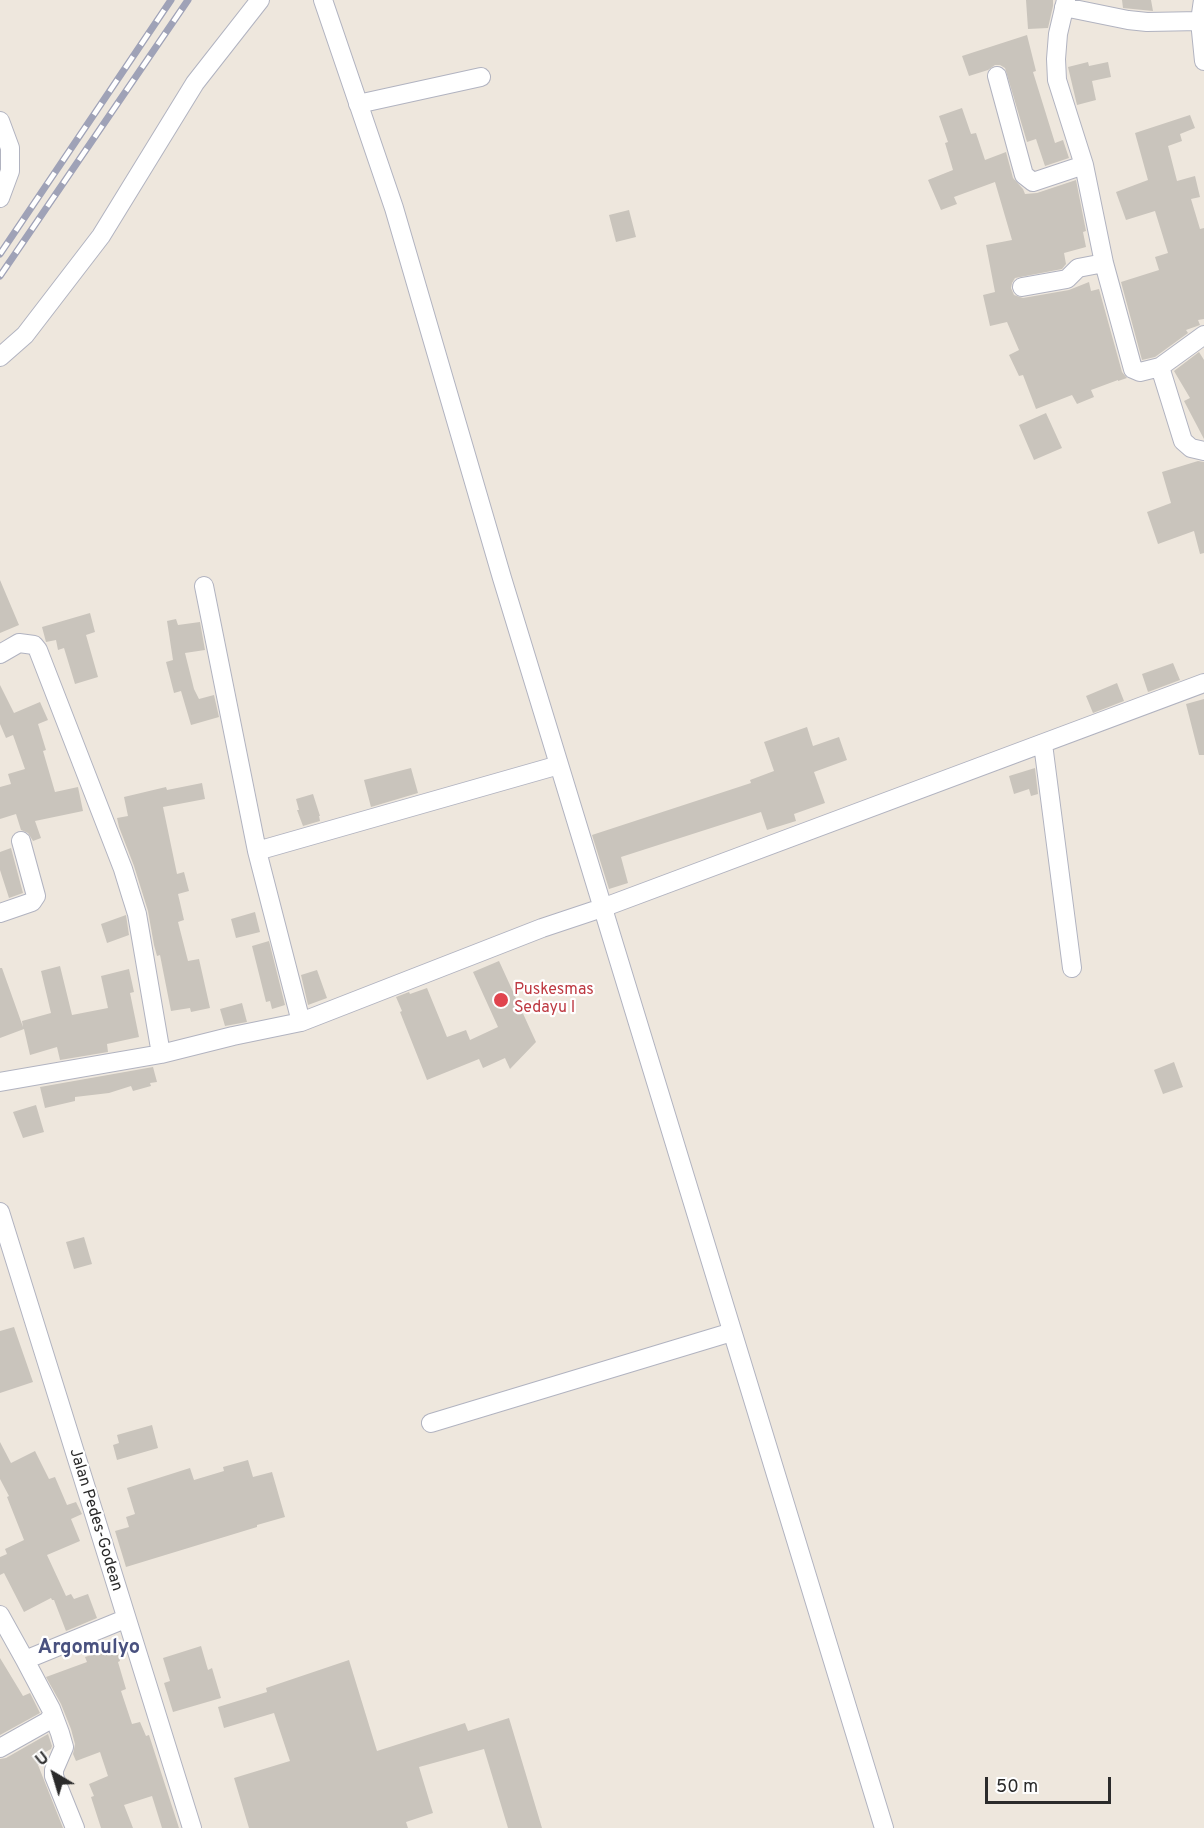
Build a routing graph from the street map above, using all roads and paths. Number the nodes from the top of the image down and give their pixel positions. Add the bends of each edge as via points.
1 (260, 0) edge
2 (323, 0) edge
3 (1203, 0) edge
4 (1065, 3) edge
5 (1200, 21) junction
6 (1204, 61) edge
7 (997, 76) dead end
8 (482, 77) dead end
9 (358, 104) junction
10 (0, 121) edge
11 (1084, 165) junction
12 (0, 198) edge
13 (1104, 263) junction
14 (1022, 286) dead end
15 (1204, 334) edge
16 (0, 357) edge
17 (1160, 367) junction
18 (1204, 451) edge
19 (204, 586) dead end
20 (0, 654) edge
21 (1204, 682) edge
22 (1043, 744) junction
23 (559, 765) junction
24 (21, 841) dead end
25 (257, 851) junction
26 (602, 908) junction
27 (0, 913) edge
28 (1072, 968) dead end
29 (301, 1022) junction
30 (161, 1054) junction
31 (0, 1082) edge
32 (0, 1212) edge
33 (4, 1235) edge
34 (732, 1332) junction
35 (431, 1424) dead end
36 (0, 1615) edge
37 (126, 1619) junction
38 (26, 1660) junction
39 (52, 1715) junction
40 (0, 1748) edge
41 (75, 1828) edge
42 (192, 1828) edge
43 (884, 1828) edge

1 - 16 street via 195,83 100,236 25,335
2 - 9 street
3 - 5 street
4 - 5 street via 1128,20
4 - 11 street via 1058,34 1057,80
5 - 6 street
7 - 11 street via 1024,176 1033,182
8 - 9 street
9 - 23 street via 394,208
10 - 12 street via 10,148 10,171
11 - 13 street
13 - 14 street via 1078,268 1067,279
13 - 17 street via 1133,369 1140,372
15 - 17 street
17 - 18 street via 1183,441
19 - 25 street
20 - 30 street via 19,643 34,645 38,650 132,895
21 - 22 street
22 - 26 street
22 - 28 street
23 - 25 street
23 - 26 street
24 - 27 street via 36,897
25 - 29 street
26 - 29 street
26 - 34 street
29 - 30 street
30 - 31 street
32 - 33 street, Jalan Pedes-Godean
33 - 37 street, Jalan Pedes-Godean
34 - 35 street
34 - 43 street
36 - 38 street
37 - 38 street
37 - 42 street, Jalan Pedes-Godean
38 - 39 street
39 - 40 street
39 - 41 street via 64,1748 54,1776

